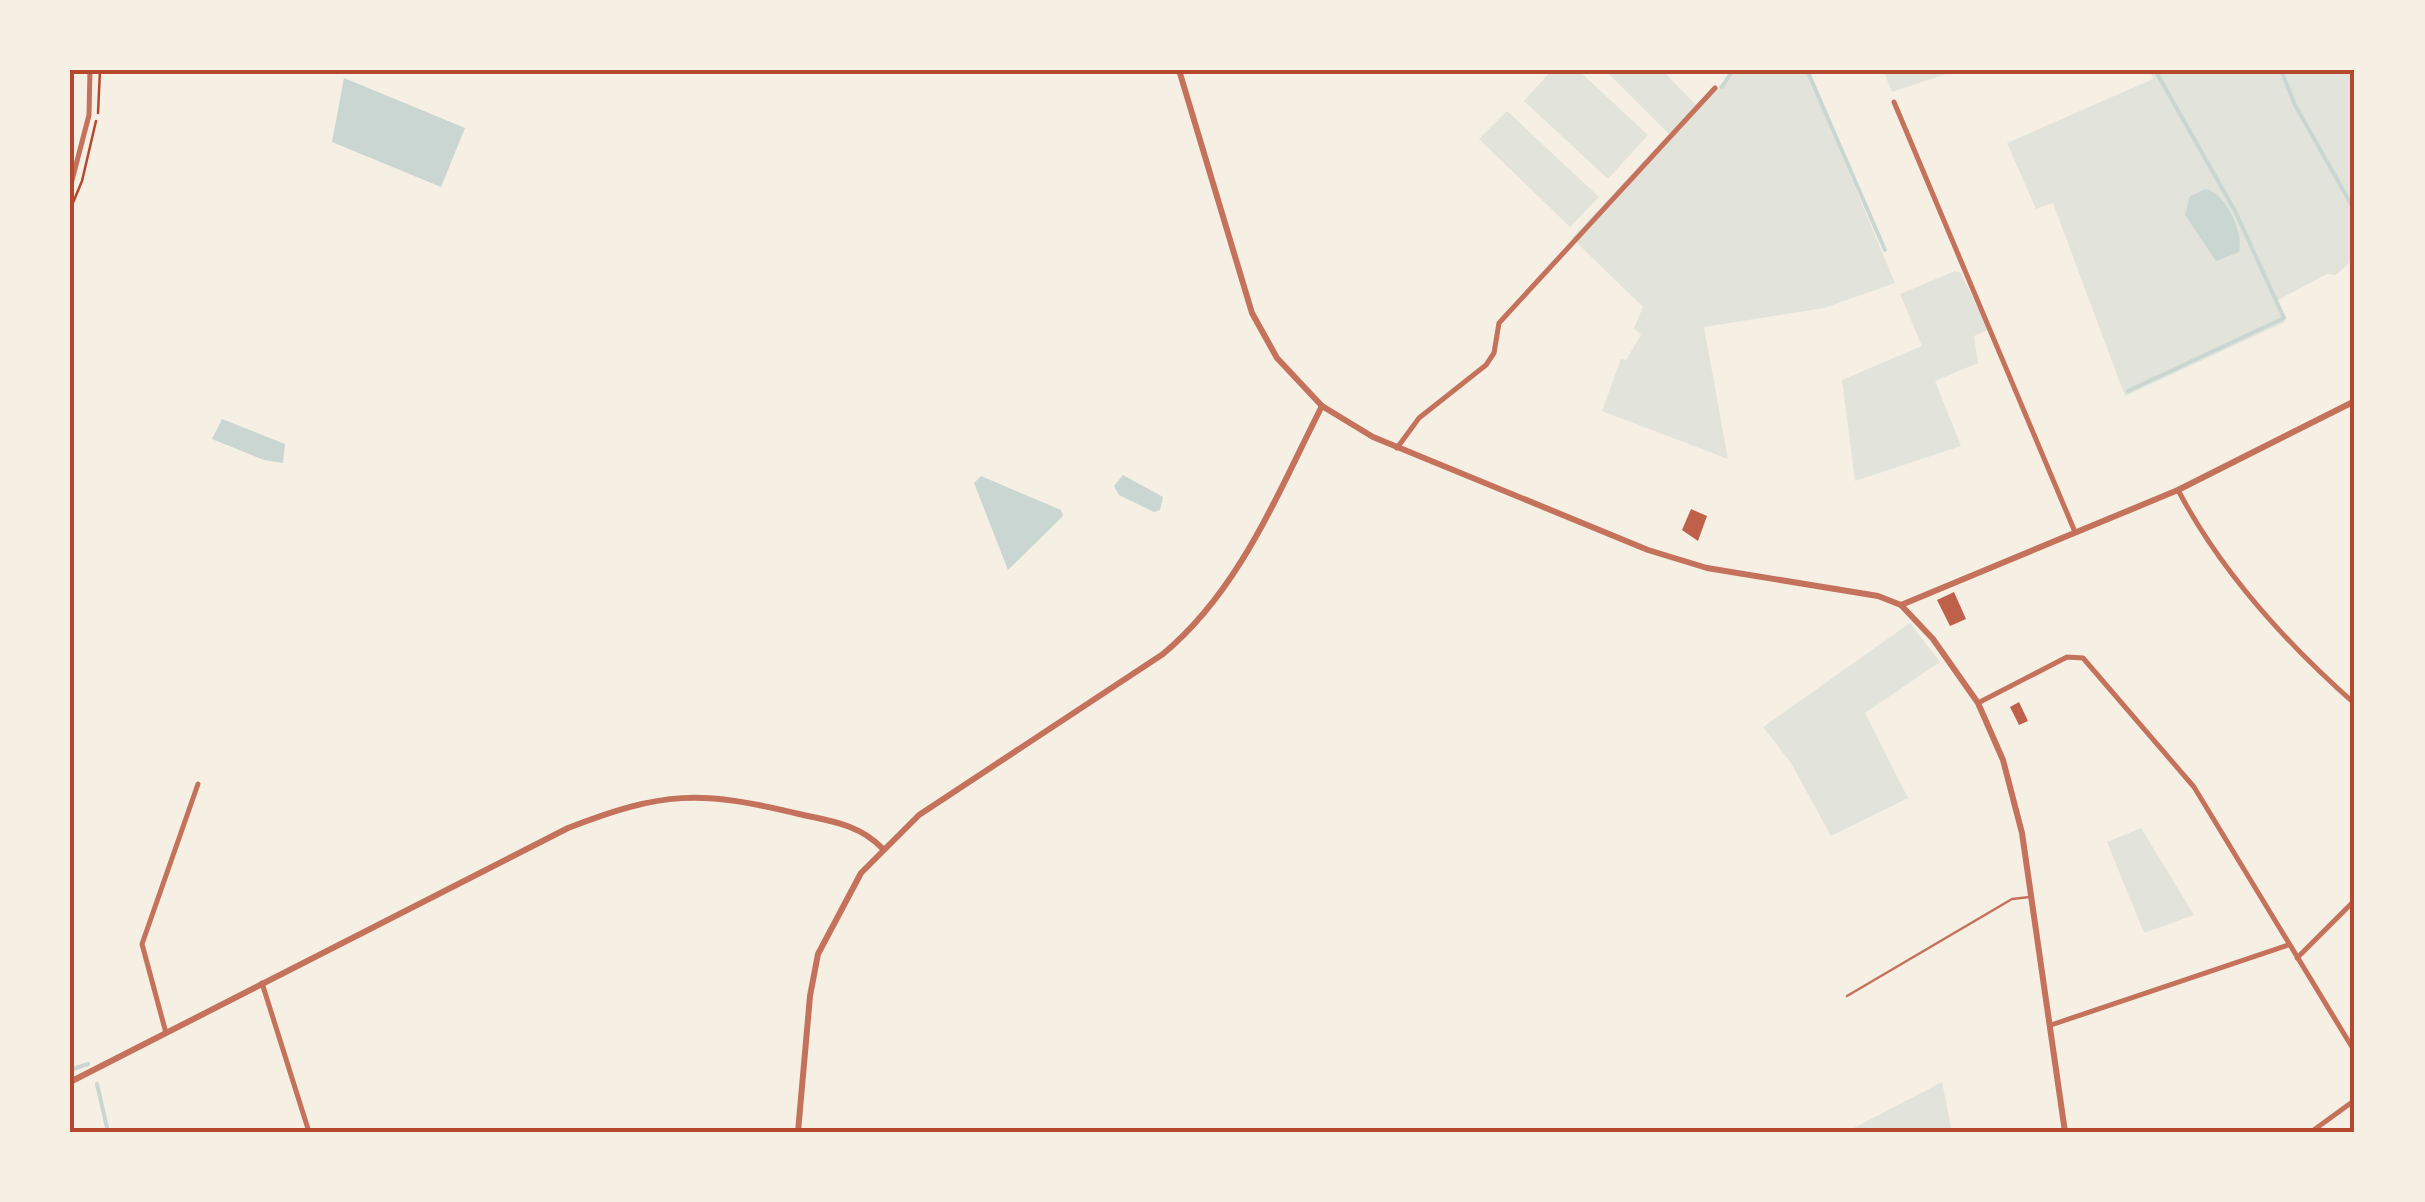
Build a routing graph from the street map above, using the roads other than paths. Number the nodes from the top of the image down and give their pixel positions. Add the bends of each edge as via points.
1 (90, 70) edge
2 (1178, 70) edge
3 (1715, 88) dead end
4 (1894, 102) dead end
5 (70, 188) edge
6 (2355, 402) edge
7 (1322, 406) junction
8 (1398, 448) junction
9 (2178, 490) junction
10 (2075, 532) junction
11 (1901, 605) junction
12 (1978, 703) junction
13 (2355, 704) edge
14 (198, 784) dead end
15 (882, 848) junction
16 (2031, 896) junction
17 (2355, 900) edge
18 (2288, 945) junction
19 (2296, 959) junction
20 (262, 983) junction
21 (1847, 996) dead end
22 (2051, 1025) junction
23 (166, 1033) junction
24 (2355, 1036) edge
25 (2348, 1040) junction
26 (2355, 1052) edge
27 (70, 1082) edge
28 (2355, 1100) edge
29 (309, 1132) edge
30 (798, 1132) edge
31 (2066, 1132) edge
32 (2311, 1132) edge

1 - 5 street via 86,131
2 - 7 street via 1252,313 1277,358
3 - 8 street via 1499,323 1486,365 1420,418
4 - 10 street
6 - 9 street
7 - 8 street
7 - 15 street via 1240,566 1196,625 1163,654 919,814
8 - 11 street via 1648,550 1707,568
9 - 10 street
9 - 13 street via 2232,577
10 - 11 street
11 - 12 street
12 - 16 street via 2015,801
12 - 18 street via 2068,657 2083,658 2194,786
14 - 23 street via 142,944
15 - 20 street via 852,826 729,797 631,803 568,828
15 - 30 street via 847,894 818,954
16 - 21 lane via 2012,900
16 - 22 street
17 - 19 street
18 - 19 street
18 - 22 street
19 - 25 street
20 - 23 street
20 - 29 street
22 - 31 street
23 - 27 street
24 - 25 street
25 - 26 street
28 - 32 street

